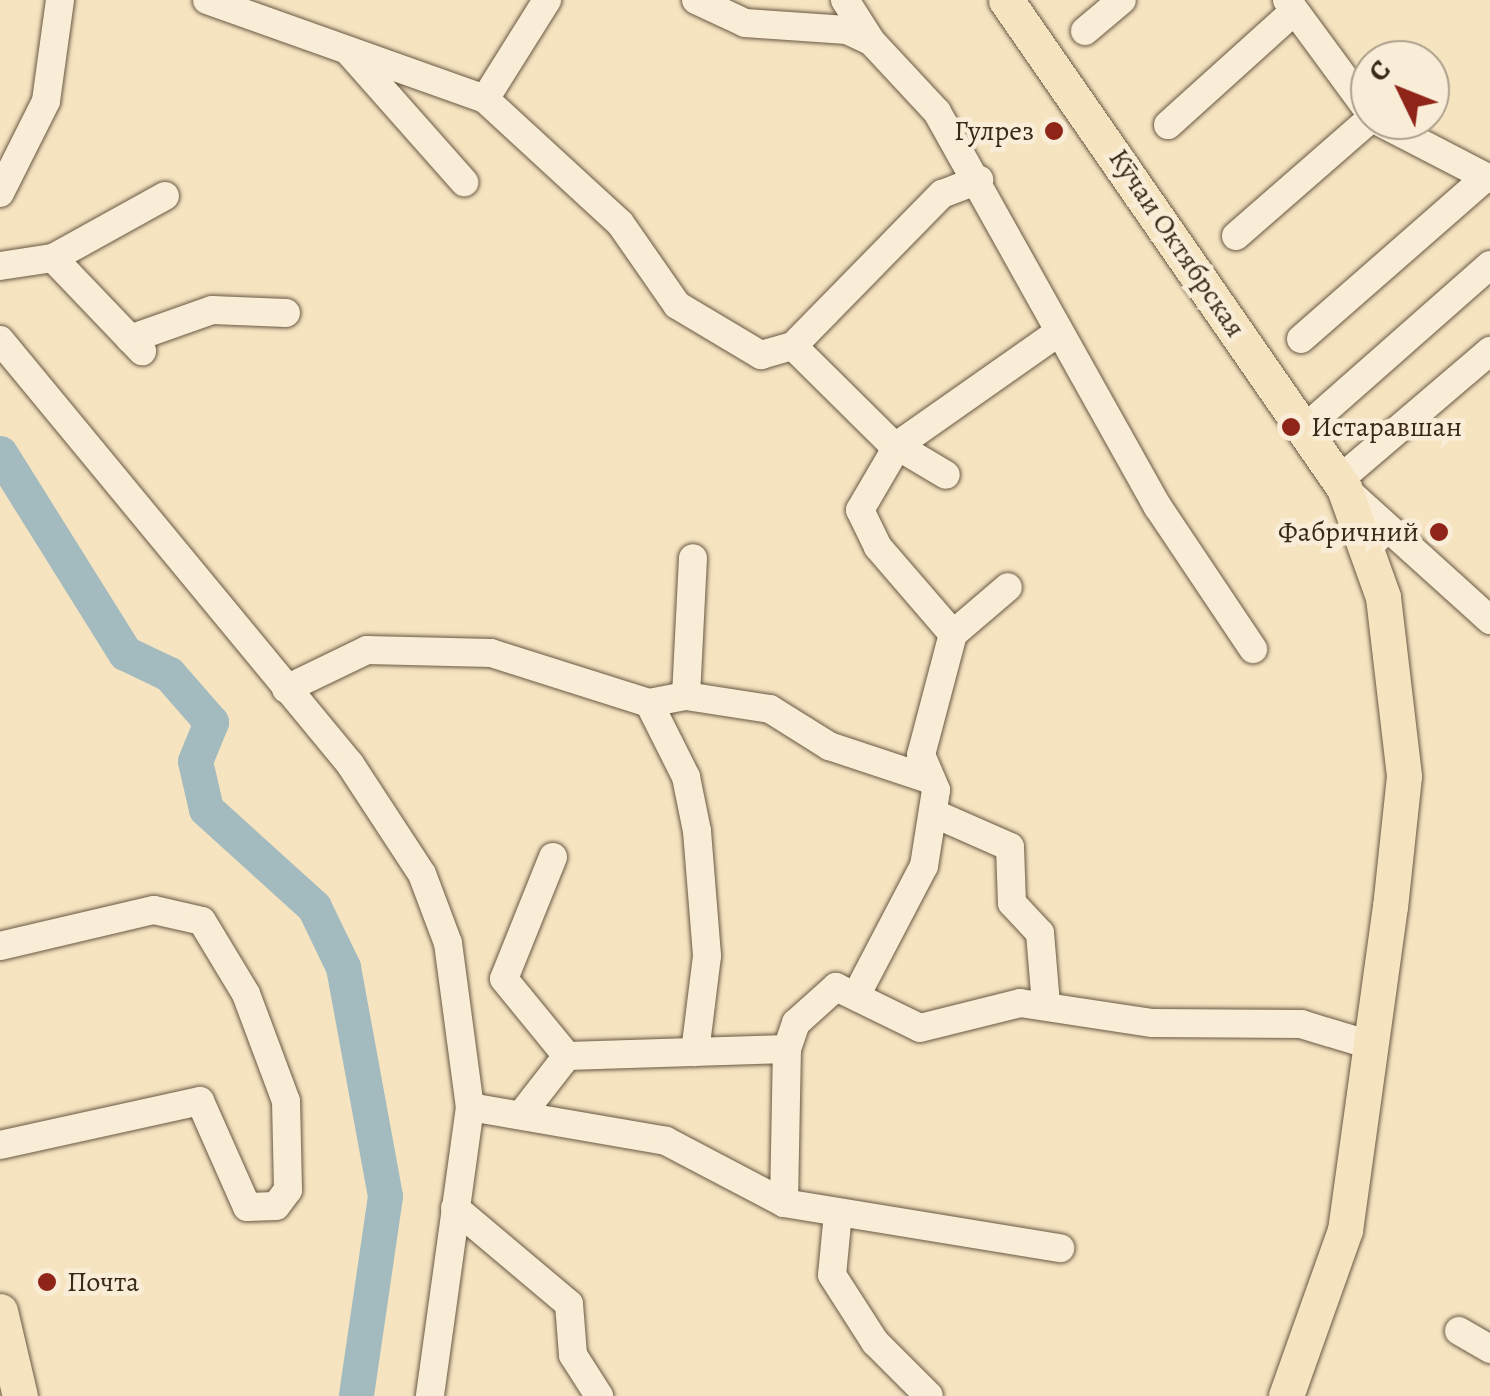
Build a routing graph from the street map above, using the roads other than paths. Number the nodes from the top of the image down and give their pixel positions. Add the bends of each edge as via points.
1 (60, 0) edge
2 (206, 0) edge
3 (547, 0) edge
4 (696, 0) edge
5 (844, 0) edge
6 (1006, 0) edge
7 (1122, 0) edge
8 (1290, 6) edge
9 (1085, 30) dead end
10 (871, 41) junction
11 (348, 51) junction
12 (1350, 87) edge
13 (484, 98) junction
14 (1168, 125) dead end
15 (1350, 136) edge
16 (1416, 140) edge
17 (1488, 178) edge
18 (979, 180) junction
19 (464, 182) dead end
20 (0, 193) edge
21 (165, 196) dead end
22 (1236, 236) dead end
23 (53, 258) junction
24 (1490, 265) edge
25 (0, 266) edge
26 (286, 313) dead end
27 (1059, 332) junction
28 (1302, 339) dead end
29 (0, 340) edge
30 (793, 346) junction
31 (1490, 351) edge
32 (1304, 429) junction
33 (898, 445) junction
34 (946, 475) dead end
35 (1342, 484) junction
36 (693, 558) dead end
37 (1008, 587) dead end
38 (1490, 620) edge
39 (953, 634) junction
40 (1253, 649) dead end
41 (286, 689) junction
42 (686, 696) junction
43 (649, 703) junction
44 (931, 780) junction
45 (933, 813) junction
46 (553, 857) dead end
47 (0, 946) edge
48 (858, 992) junction
49 (1046, 1004) junction
50 (1370, 1045) junction
51 (787, 1050) junction
52 (696, 1052) junction
53 (567, 1056) junction
54 (470, 1107) junction
55 (522, 1115) junction
56 (0, 1145) edge
57 (784, 1203) junction
58 (455, 1208) junction
59 (838, 1214) junction
60 (1060, 1248) dead end
61 (0, 1311) edge
62 (1459, 1331) dead end
63 (1490, 1349) edge
64 (20, 1396) edge
65 (430, 1396) edge
66 (599, 1396) edge
67 (929, 1396) edge
68 (1286, 1396) edge

1 - 20 street via 46,101
2 - 11 street
3 - 13 street
4 - 10 street via 745,23 847,30
5 - 10 street
6 - 32 main road, Кӯчаи Октябрская
7 - 9 street
8 - 12 street
8 - 14 street
10 - 18 street via 937,112
11 - 13 street
11 - 19 street
13 - 30 street via 620,223 677,304 761,355
15 - 22 street
16 - 17 street
17 - 28 street
18 - 27 street
18 - 30 street via 942,194
21 - 23 street
23 - 25 street
23 - 26 street via 136,346 212,310
24 - 32 street
27 - 33 street
27 - 40 street via 1202,580
29 - 41 street
30 - 33 street
31 - 35 street
32 - 35 main road, Кӯчаи Октябрская
33 - 34 street
33 - 39 street via 860,510 878,547
35 - 38 street
35 - 50 main road, Кӯчаи Октябрская via 1383,597 1404,776
36 - 42 street
37 - 39 street
39 - 44 street via 921,755
41 - 43 street via 340,658 417,646 523,658
41 - 54 street via 350,764 422,874 448,944
42 - 43 street
42 - 44 street via 770,709 829,746
43 - 52 street via 686,777 697,830 707,956
44 - 45 street
45 - 48 street via 924,866
45 - 49 street via 1010,846 1012,903 1040,933
46 - 53 street via 504,979
47 - 56 street via 154,910 202,921 246,994 286,1100 288,1190 276,1206 247,1207 200,1102
48 - 49 street via 920,1028
48 - 51 street via 836,986 814,1000
49 - 50 street via 1154,1023 1300,1024
50 - 68 main road, Кӯчаи Октябрская via 1345,1230
51 - 52 street
51 - 57 street
52 - 53 street
53 - 55 street
54 - 55 street
54 - 58 street
55 - 57 street via 666,1142
57 - 59 street
58 - 65 street
58 - 66 street via 569,1304 573,1354
59 - 60 street
59 - 67 street via 832,1276 875,1342
61 - 64 main road
62 - 63 street

